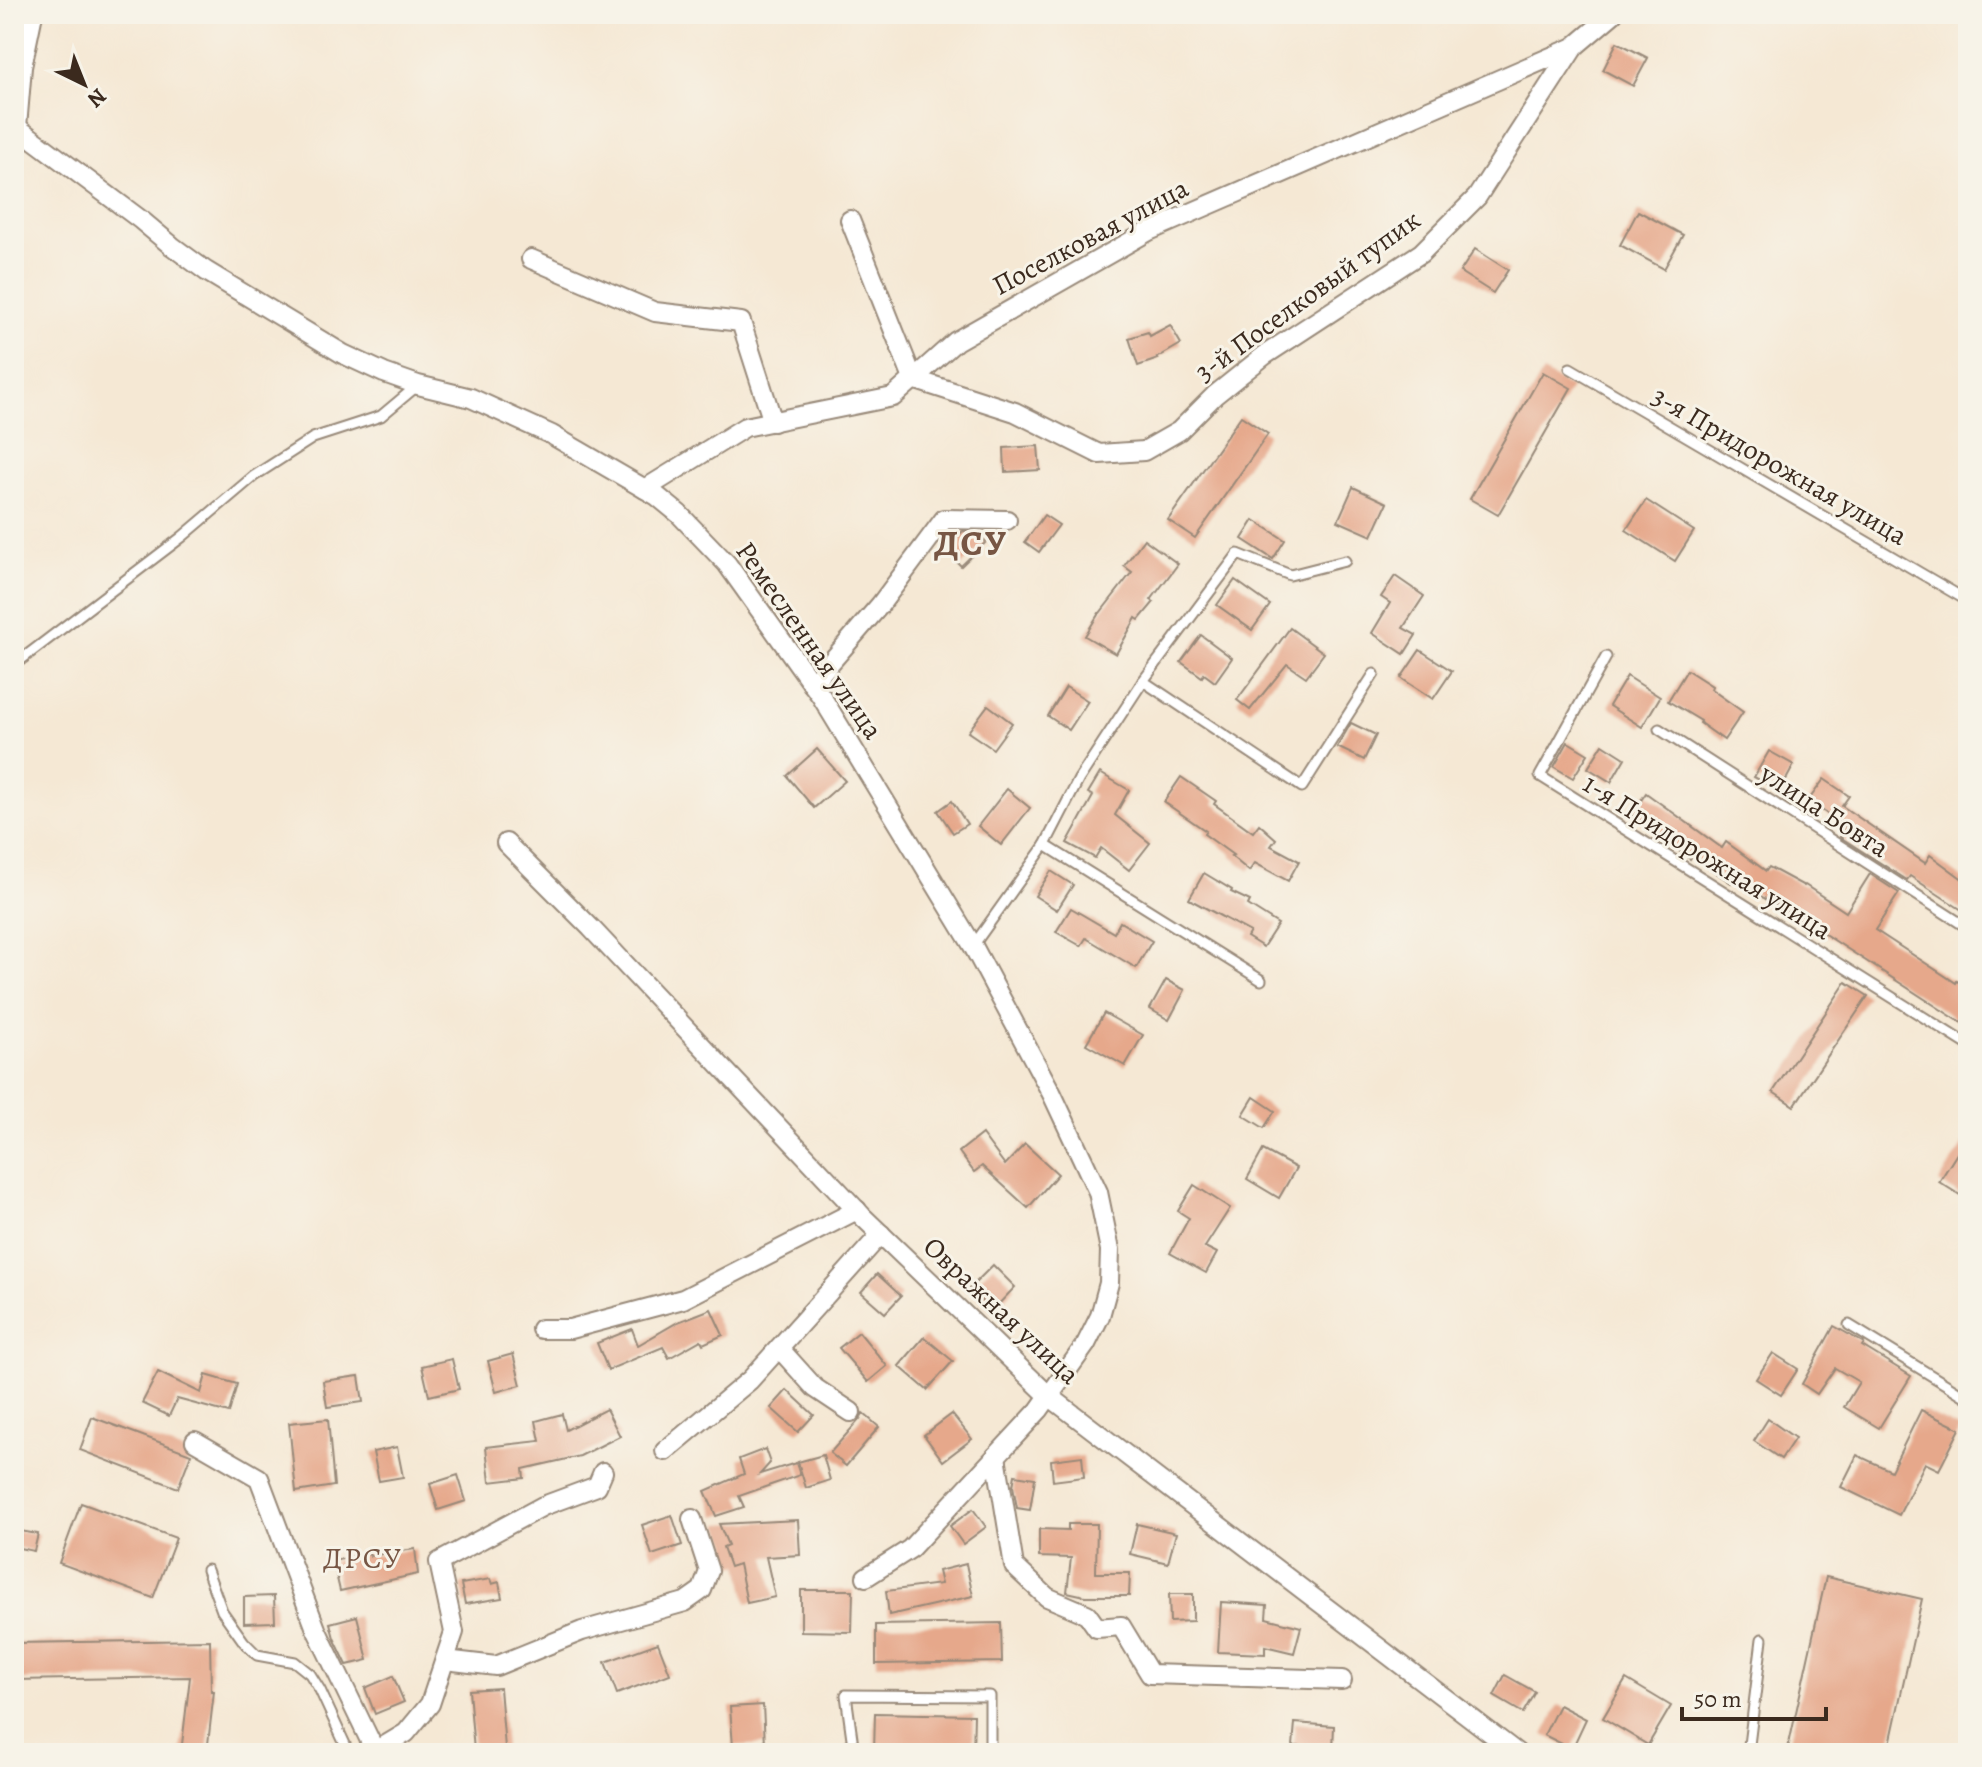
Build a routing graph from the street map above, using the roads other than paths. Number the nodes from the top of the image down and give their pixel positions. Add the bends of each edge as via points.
1 (33, 14) edge
2 (1613, 14) edge
3 (1574, 47) junction
4 (15, 126) edge
5 (850, 220) dead end
6 (531, 259) dead end
7 (1570, 368) dead end
8 (913, 379) junction
9 (418, 385) junction
10 (773, 422) junction
11 (645, 489) junction
12 (1007, 520) dead end
13 (1345, 561) dead end
14 (1968, 601) edge
15 (1606, 657) dead end
16 (14, 665) edge
17 (1374, 674) dead end
18 (1143, 681) junction
19 (812, 684) junction
20 (1659, 729) dead end
21 (506, 843) dead end
22 (1045, 845) junction
23 (1968, 928) edge
24 (973, 946) junction
25 (1261, 980) dead end
26 (1968, 1045) edge
27 (857, 1210) junction
28 (881, 1234) junction
29 (1849, 1325) dead end
30 (541, 1329) dead end
31 (779, 1348) junction
32 (1968, 1398) edge
33 (1044, 1403) junction
34 (851, 1412) dead end
35 (195, 1441) dead end
36 (665, 1451) dead end
37 (996, 1456) junction
38 (603, 1472) dead end
39 (692, 1519) dead end
40 (207, 1570) dead end
41 (866, 1577) dead end
42 (1762, 1639) dead end
43 (445, 1660) junction
44 (1342, 1680) dead end
45 (376, 1752) edge
46 (349, 1753) edge
47 (854, 1753) edge
48 (990, 1753) edge
49 (1515, 1753) edge
50 (1748, 1753) edge

1 - 4 street
2 - 3 street, Поселковая улица
3 - 8 street, Поселковая улица via 1149,231 956,341
3 - 8 street, 3-й Поселковый тупик via 1477,197 1421,253 1265,355 1179,431 1144,451 1099,454 1015,412
4 - 9 street, Ремесленная улица via 206,271 343,354
5 - 8 street
6 - 10 street via 655,312 741,322
7 - 14 lane, 3-я Придорожная улица
8 - 10 street, Поселковая улица via 893,397
9 - 11 street, Ремесленная улица via 471,398 552,435
9 - 16 lane via 381,416 313,438 254,476
10 - 11 street, Поселковая улица via 745,427
11 - 19 street, Ремесленная улица via 679,514 727,564
12 - 19 street via 944,519
13 - 18 lane via 1290,575 1238,554
15 - 26 lane, 1-я Придорожная улица via 1540,776
17 - 18 lane via 1302,787
18 - 22 lane via 1079,779
19 - 24 street, Ремесленная улица
20 - 23 lane, улица Бовта
21 - 27 street, Овражная улица
22 - 24 lane
22 - 25 lane
24 - 33 street, Ремесленная улица via 1083,1157 1098,1192 1110,1250 1100,1316
27 - 28 street, Овражная улица
27 - 30 street via 683,1299 570,1329
28 - 31 street
28 - 33 street, Овражная улица
29 - 32 lane
31 - 34 street via 815,1388
31 - 36 street via 750,1380
33 - 37 street, Ремесленная улица
33 - 49 street, Овражная улица
35 - 45 street via 259,1478 316,1629
37 - 41 street, Ремесленная улица via 910,1549
37 - 44 street via 1014,1566 1047,1597 1087,1614 1097,1628 1121,1626 1150,1674
38 - 43 street via 597,1486 543,1506 439,1562 454,1632
39 - 43 street via 709,1571 702,1590 685,1602 582,1631 496,1666
40 - 46 lane via 222,1611 244,1642 257,1655 295,1662 310,1674
42 - 50 lane
43 - 45 street via 430,1704 406,1733
47 - 48 lane via 846,1695 990,1696

